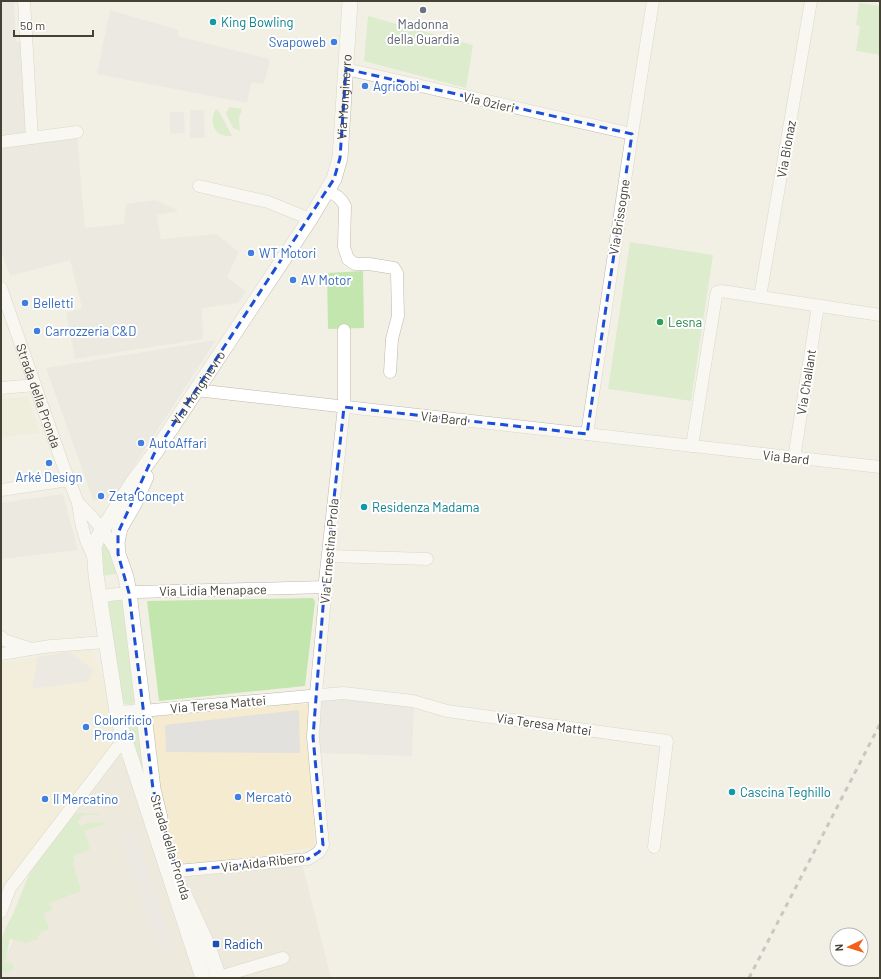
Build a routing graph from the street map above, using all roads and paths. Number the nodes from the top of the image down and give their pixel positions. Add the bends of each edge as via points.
1 (24, 1) edge
2 (350, 1) edge
3 (653, 1) edge
4 (811, 1) edge
5 (346, 69) junction
6 (77, 132) dead end
7 (632, 134) junction
8 (32, 138) junction
9 (1, 142) edge
10 (199, 186) dead end
11 (328, 191) junction
12 (310, 218) junction
13 (1, 288) edge
14 (760, 296) junction
15 (818, 306) junction
16 (880, 315) edge
17 (344, 330) dead end
18 (390, 372) dead end
19 (35, 385) junction
20 (1, 388) edge
21 (196, 390) junction
22 (344, 408) junction
23 (586, 434) junction
24 (692, 446) junction
25 (154, 454) junction
26 (794, 458) junction
27 (880, 467) edge
28 (69, 480) junction
29 (1, 490) edge
30 (78, 503) junction
31 (114, 512) junction
32 (90, 514) junction
33 (103, 529) junction
34 (118, 554) junction
35 (328, 556) junction
36 (94, 559) junction
37 (427, 559) dead end
38 (326, 588) junction
39 (129, 593) junction
40 (100, 596) junction
41 (1, 637) edge
42 (106, 642) junction
43 (31, 649) junction
44 (1, 654) edge
45 (316, 695) junction
46 (144, 711) junction
47 (117, 712) junction
48 (125, 745) junction
49 (654, 847) dead end
50 (177, 871) junction
51 (6, 887) edge
52 (1, 912) edge
53 (200, 944) junction
54 (283, 958) dead end
55 (203, 978) edge
56 (219, 978) edge

1 - 8 street
2 - 5 street, Via Monginevro
3 - 7 street, Via Brissogne
4 - 14 street, Via Bionaz
5 - 7 street, Via Ozieri
5 - 11 street, Via Monginevro via 340,158
6 - 8 street
7 - 23 street, Via Brissogne
8 - 9 street
10 - 12 street via 268,202
11 - 12 street, Via Monginevro
11 - 18 street via 343,200 345,206 344,248 348,259 355,264 394,268 397,273 398,316 392,339
12 - 21 street, Via Monginevro
13 - 19 street, Strada della Pronda
14 - 15 street
14 - 24 street via 717,292
15 - 16 street
15 - 26 street, Via Challant
17 - 22 street, Via Ernestina Prola
19 - 20 street
19 - 28 street, Strada della Pronda
21 - 22 street, Via Bard
21 - 25 street, Via Monginevro
22 - 23 street, Via Bard
22 - 35 street, Via Ernestina Prola
23 - 24 street, Via Bard
24 - 26 street, Via Bard
25 - 31 street, Via Monginevro
25 - 34 street, Strada della Pronda via 134,504 118,533
26 - 27 street, Via Bard
28 - 29 street
28 - 30 street, Strada della Pronda
30 - 32 street, Strada della Pronda
30 - 36 street, Strada della Pronda via 86,540
31 - 32 street
31 - 33 street, Via Monginevro
32 - 33 street, Strada della Pronda
33 - 34 street, Strada della Pronda
33 - 36 street, Via Monginevro via 94,547
34 - 39 street, Strada della Pronda
35 - 37 street
35 - 38 street, Via Ernestina Prola
36 - 40 street, Strada della Pronda
38 - 39 street, Via Lidia Menapace
38 - 45 street, Via Ernestina Prola
39 - 40 street, Via Lidia Menapace
39 - 46 street, Strada della Pronda
40 - 42 street, Strada della Pronda
41 - 43 street
42 - 43 street
42 - 47 street, Strada della Pronda
43 - 44 street
45 - 46 street, Via Teresa Mattei
45 - 49 street, Via Teresa Mattei via 343,693 413,700 447,711 667,741
45 - 50 street, Via Aida Ribero via 314,753 323,844 319,852 308,859
46 - 47 street
46 - 50 street, Strada della Pronda via 155,799
47 - 48 street, Strada della Pronda
48 - 51 street via 117,748
48 - 53 street, Strada della Pronda
50 - 53 street, Strada della Pronda
51 - 52 street
53 - 55 street, Strada della Pronda
53 - 56 street, Strada della Pronda
54 - 56 street

